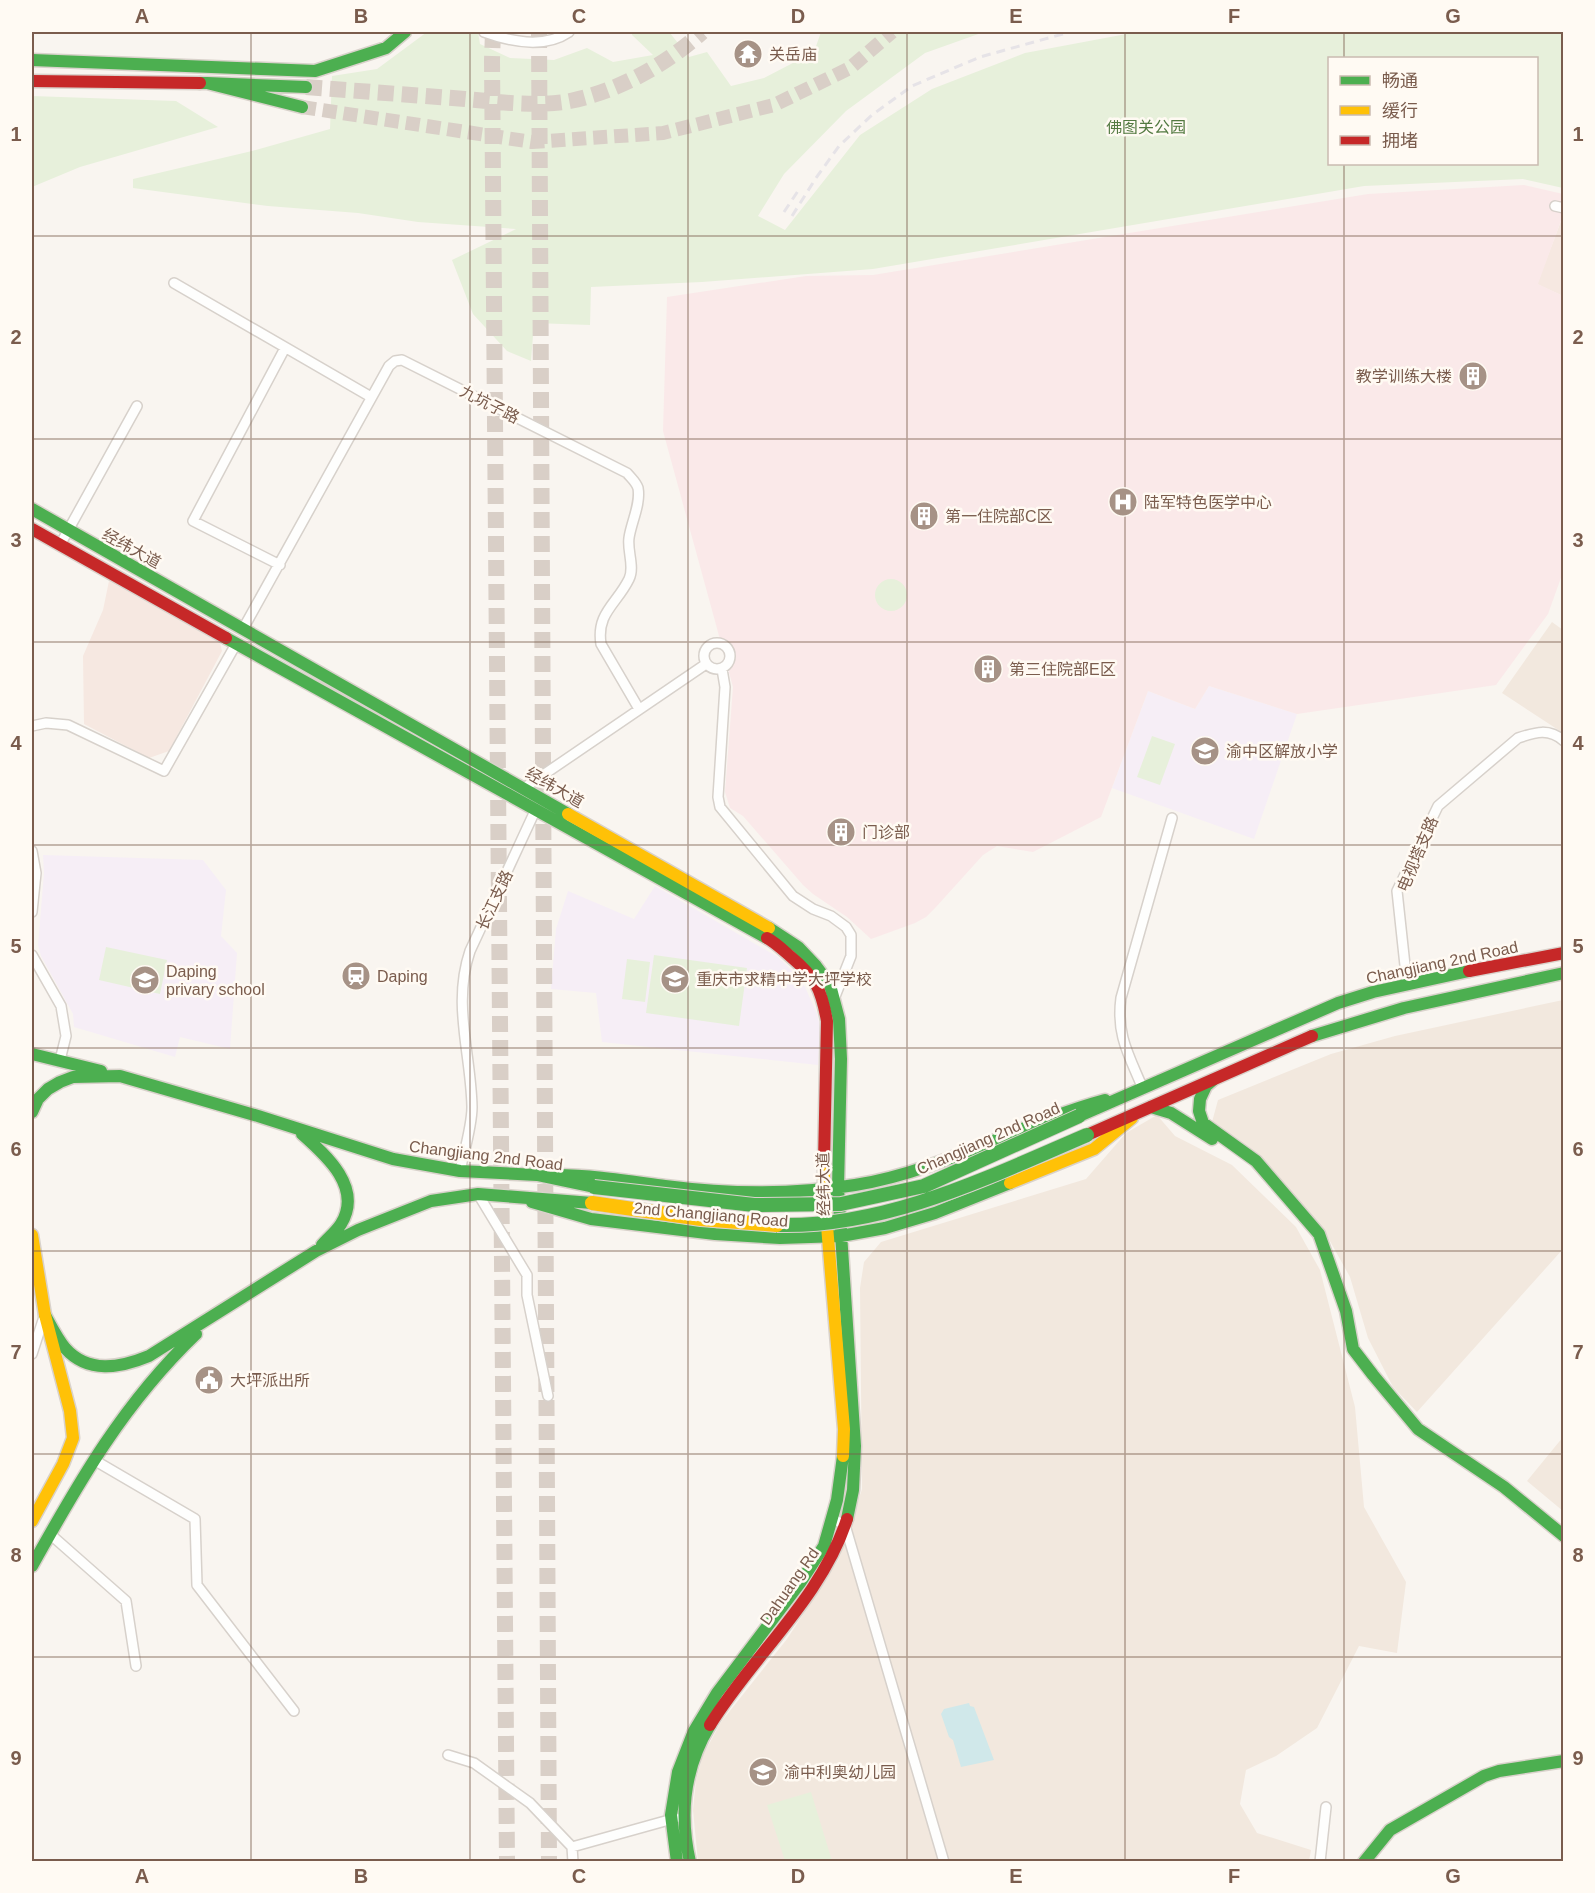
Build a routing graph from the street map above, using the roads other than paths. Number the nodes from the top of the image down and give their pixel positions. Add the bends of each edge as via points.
1 (405, 32) edge
2 (484, 32) edge
3 (569, 32) edge
4 (32, 60) edge
5 (32, 81) edge
6 (207, 83) junction
7 (306, 87) tunnel mouth
8 (302, 107) tunnel mouth
9 (174, 283) dead end
10 (285, 348) junction
11 (371, 397) junction
12 (137, 405) dead end
13 (32, 509) edge
14 (32, 529) edge
15 (69, 531) junction
16 (60, 545) junction
17 (280, 566) junction
18 (243, 629) junction
19 (236, 644) junction
20 (706, 664) junction
21 (722, 669) junction
22 (639, 710) junction
23 (32, 726) edge
24 (1563, 741) edge
25 (524, 788) junction
26 (535, 811) junction
27 (1172, 818) dead end
28 (32, 850) edge
29 (32, 912) edge
30 (1563, 953) edge
31 (32, 955) edge
32 (1563, 973) edge
33 (1407, 984) junction
34 (834, 998) junction
35 (827, 1020) junction
36 (32, 1054) edge
37 (60, 1060) junction
38 (120, 1076) junction
39 (1213, 1080) junction
40 (1143, 1089) junction
41 (1130, 1095) junction
42 (1146, 1109) junction
43 (32, 1112) edge
44 (297, 1129) junction
45 (460, 1171) junction
46 (537, 1175) junction
47 (883, 1180) junction
48 (1272, 1180) junction
49 (831, 1189) junction
50 (478, 1194) junction
51 (507, 1195) junction
52 (885, 1228) junction
53 (32, 1235) edge
54 (835, 1237) junction
55 (316, 1251) junction
56 (227, 1307) junction
57 (45, 1315) junction
58 (32, 1354) edge
59 (548, 1396) dead end
60 (94, 1460) junction
61 (32, 1521) edge
62 (839, 1522) junction
63 (50, 1534) junction
64 (1563, 1536) edge
65 (32, 1566) edge
66 (136, 1666) dead end
67 (294, 1711) dead end
68 (448, 1755) dead end
69 (1563, 1761) edge
70 (1326, 1807) dead end
71 (678, 1818) junction
72 (572, 1847) junction
73 (573, 1862) edge
74 (677, 1862) edge
75 (690, 1862) edge
76 (944, 1862) edge
77 (1320, 1862) edge
78 (1364, 1862) edge

1 - 4 main road via 386,48 315,71
2 - 3 street via 518,42 558,39
5 - 6 main road
6 - 7 main road
6 - 8 main road
9 - 10 street
10 - 11 street
10 - 17 street via 193,521
11 - 17 street, 九坑子路
11 - 22 street, 九坑子路 via 389,366 402,360 627,473 634,481 638,497 628,540 630,578 604,615 599,633 601,644
12 - 15 street
13 - 15 main road, 经纬大道
14 - 16 main road, 经纬大道
15 - 16 street
15 - 18 main road, 经纬大道
16 - 19 main road, 经纬大道
17 - 18 street, 九坑子路
18 - 25 main road, 经纬大道
19 - 23 street via 164,771 68,725
19 - 26 main road, 经纬大道
20 - 21 street
20 - 21 street via 706,649 722,644 730,659
20 - 22 street
21 - 34 street via 725,687 720,807 793,896 840,921 851,935 851,956
22 - 25 street
24 - 33 street, 电视塔支路 via 1555,733 1534,732 1518,738 1438,806 1397,891
25 - 34 main road, 经纬大道 via 777,932 816,966
26 - 35 main road, 经纬大道 via 774,942 809,972 819,988
26 - 45 street, 长江支路 via 463,969 461,992 472,1109
27 - 40 street via 1121,998 1122,1036
28 - 29 street via 36,873
30 - 33 main road, Changjiang 2nd Road
31 - 37 street via 61,1006 66,1028
32 - 39 main road, Changjiang 2nd Road via 1381,1013 1310,1037
33 - 40 main road, Changjiang 2nd Road via 1304,1017
34 - 35 street
34 - 49 main road, 经纬大道 via 841,1038
35 - 49 main road, 经纬大道
36 - 37 main road
37 - 38 main road
38 - 43 main road, Changjiang 2nd Road via 73,1077 60,1082 38,1099
38 - 44 main road, Changjiang 2nd Road
39 - 42 main road, Changjiang 2nd Road
39 - 48 main road via 1200,1099 1203,1123 1251,1157
40 - 41 main road, Changjiang 2nd Road
41 - 46 main road, Changjiang 2nd Road, bridge via 924,1186 841,1204 754,1205 594,1187
41 - 47 main road, 2nd Changjiang Road via 1075,1107 922,1170
42 - 48 main road via 1163,1110 1180,1118
42 - 51 main road, Changjiang 2nd Road, bridge via 944,1195 848,1220 808,1224 722,1221
42 - 52 main road, 2nd Changjiang Road via 1094,1149 944,1209
44 - 45 main road, Changjiang 2nd Road via 393,1160
44 - 55 main road, Changjiang 2nd Road via 329,1159 347,1188 347,1207 341,1223
45 - 46 main road, Changjiang 2nd Road
46 - 49 main road, 2nd Changjiang Road via 596,1175 667,1186 736,1190
47 - 49 main road, 2nd Changjiang Road
47 - 52 main road via 872,1186 864,1205 868,1217
48 - 64 main road via 1319,1234 1346,1311 1353,1349 1373,1375 1418,1429 1504,1487
49 - 54 main road, 经纬大道
50 - 51 main road, Changjiang 2nd Road
50 - 55 main road, Changjiang 2nd Road via 431,1201
50 - 59 street via 527,1275 527,1295
51 - 54 main road, 2nd Changjiang Road via 591,1219 715,1234
52 - 54 main road, 2nd Changjiang Road
53 - 57 main road
54 - 62 main road, Dahuang Rd via 856,1470 849,1512
55 - 56 main road, Changjiang 2nd Road
56 - 57 main road, Changjiang 2nd Road via 149,1356 111,1367 79,1360 63,1346
56 - 60 main road, Changjiang 2nd Road via 157,1371
57 - 58 street
57 - 61 main road via 70,1411 73,1438
60 - 63 main road, Changjiang 2nd Road
60 - 67 street via 195,1520 197,1586
62 - 71 main road, Dahuang Rd via 708,1704 691,1734 674,1790
62 - 76 street
63 - 65 main road, Changjiang 2nd Road
63 - 66 street via 126,1601
68 - 72 street via 474,1763 530,1803
69 - 78 main road via 1484,1776 1390,1830
70 - 77 street
71 - 72 street
71 - 74 main road, Dahuang Rd via 671,1826
71 - 75 main road, Dahuang Rd via 684,1827
72 - 73 street

